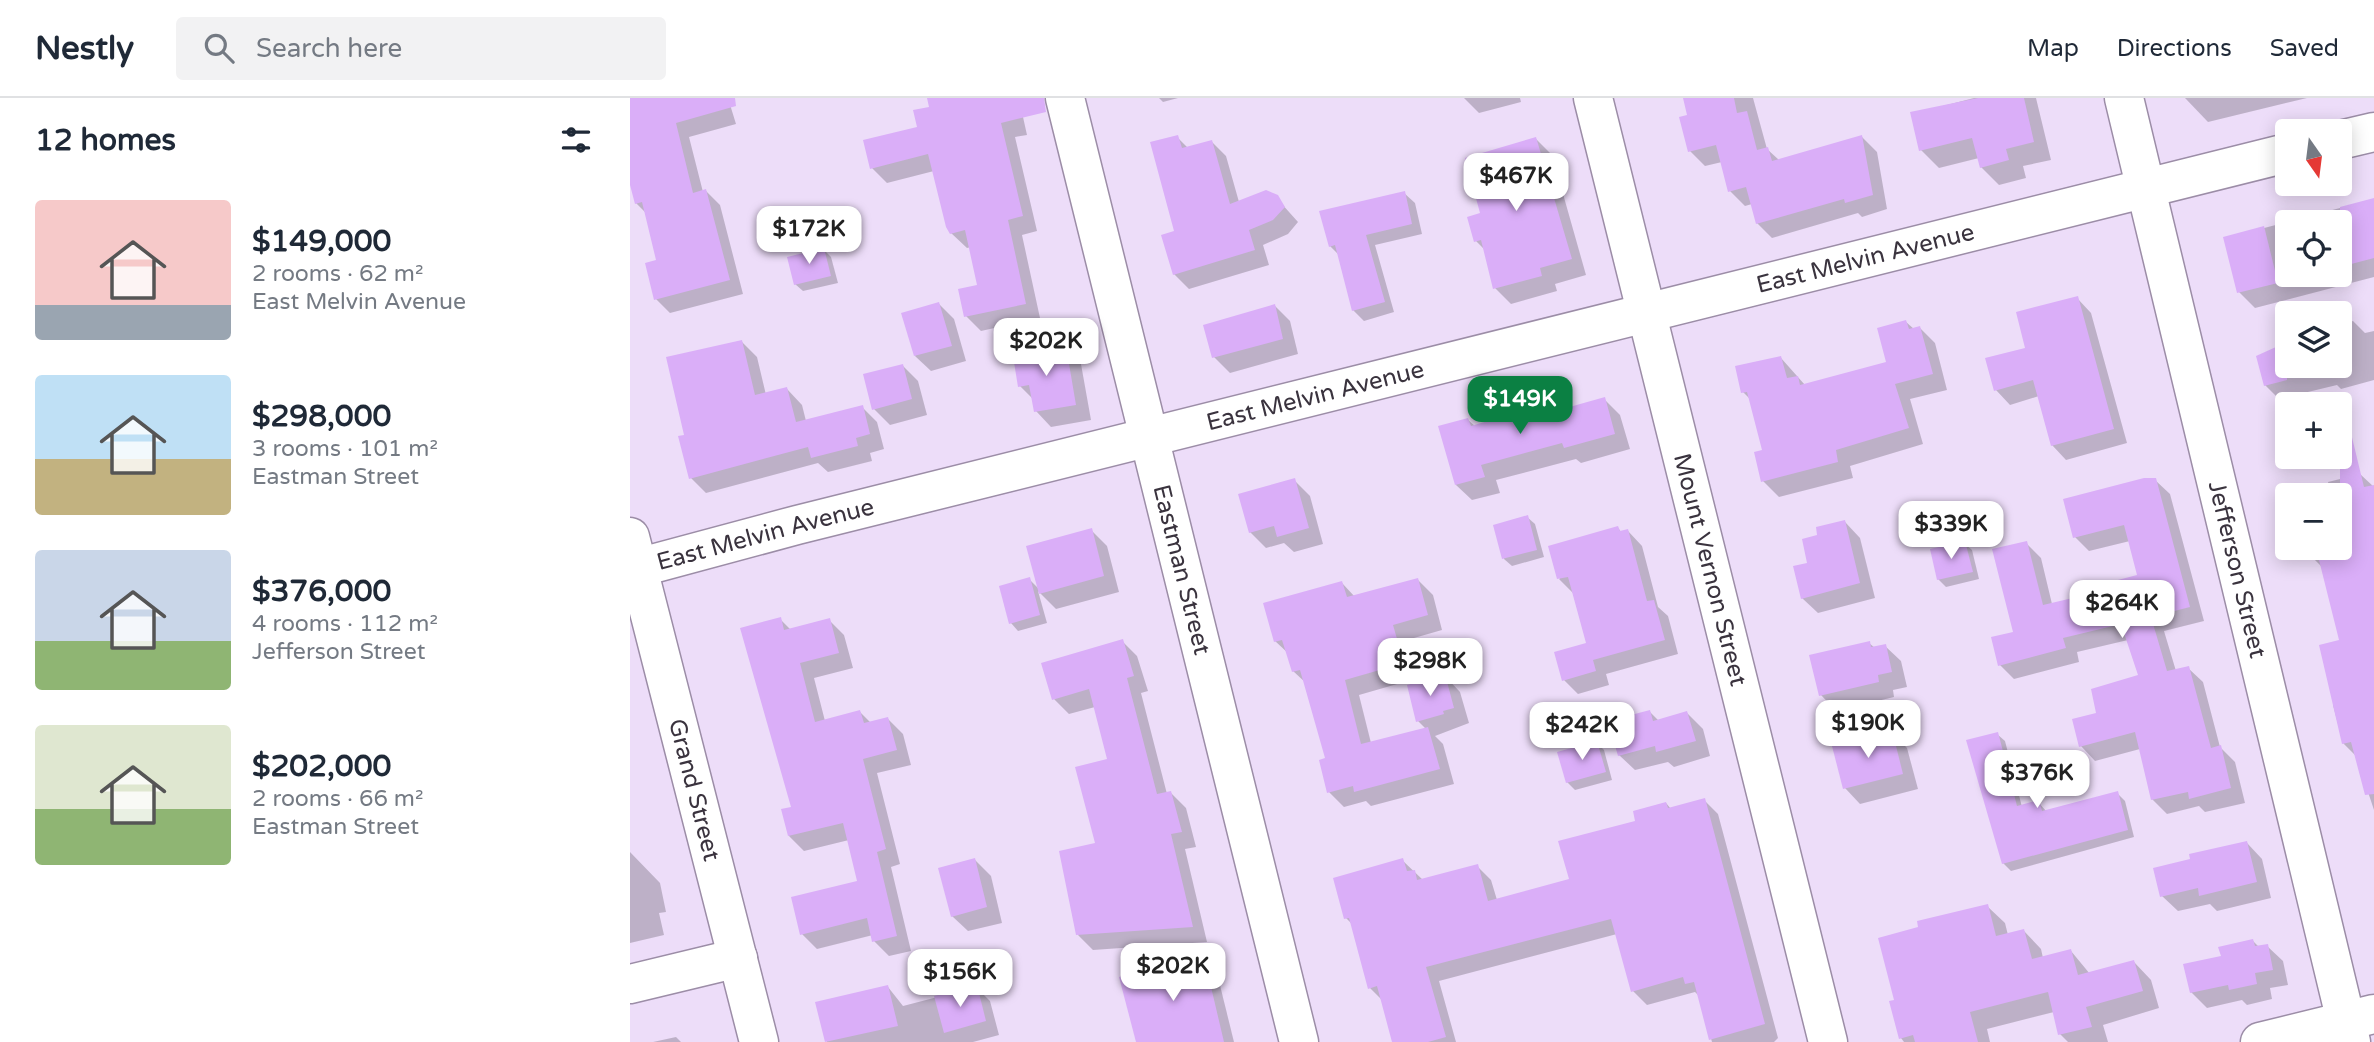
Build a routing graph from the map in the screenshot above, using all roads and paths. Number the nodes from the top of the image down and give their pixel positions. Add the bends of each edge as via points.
1 (1065, 98) edge
2 (1592, 98) edge
3 (2124, 98) edge
4 (2374, 132) edge
5 (2352, 137) edge
6 (2275, 156) edge
7 (2147, 188) junction
8 (1645, 314) junction
9 (1150, 437) junction
10 (633, 558) edge
11 (738, 958) junction
12 (630, 984) edge
13 (2357, 1026) edge
14 (759, 1042) edge
15 (1299, 1042) edge
16 (1828, 1042) edge
17 (2260, 1042) edge

1 - 9 street, Eastman Street
2 - 8 street, Mount Vernon Street
3 - 7 street, Jefferson Street
4 - 5 street
6 - 7 street, East Melvin Avenue
7 - 8 street, East Melvin Avenue
7 - 13 street, Jefferson Street
8 - 9 street, East Melvin Avenue
8 - 16 street, Mount Vernon Street
9 - 10 street, East Melvin Avenue via 811,521
9 - 15 street, Eastman Street
10 - 11 street, Grand Street
11 - 12 street
11 - 14 street, Grand Street
13 - 17 street

